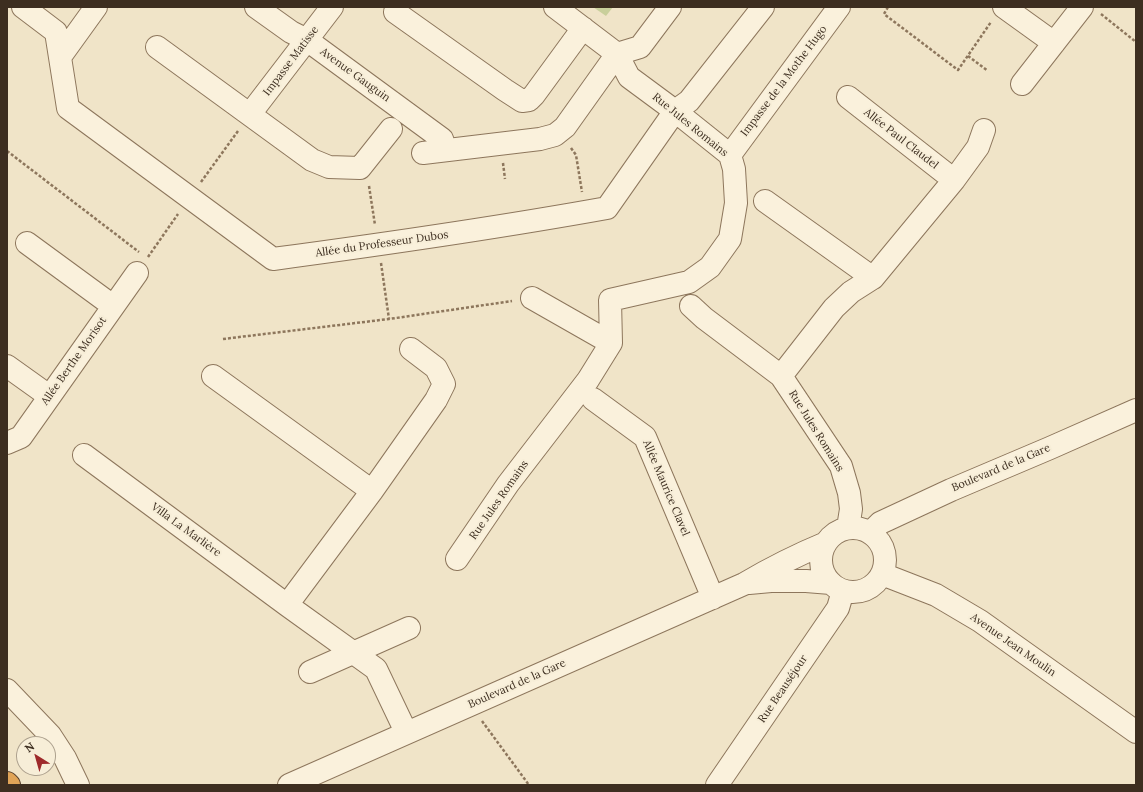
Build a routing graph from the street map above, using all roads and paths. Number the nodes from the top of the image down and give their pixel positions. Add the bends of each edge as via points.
1 (23, 7) edge
2 (96, 7) edge
3 (256, 7) edge
4 (332, 7) edge
5 (555, 7) edge
6 (670, 7) edge
7 (763, 7) edge
8 (839, 7) edge
9 (888, 7) edge
10 (1082, 7) edge
11 (395, 12) dead end
12 (998, 13) edge
13 (1108, 20) dead end
14 (583, 28) junction
15 (307, 40) junction
16 (1136, 42) edge
17 (1054, 43) junction
18 (157, 47) dead end
19 (617, 54) junction
20 (968, 56) junction
21 (60, 57) junction
22 (988, 71) dead end
23 (1022, 84) dead end
24 (848, 97) dead end
25 (675, 111) junction
26 (250, 114) junction
27 (391, 129) dead end
28 (984, 130) dead end
29 (559, 132) junction
30 (446, 150) junction
31 (7, 151) edge
32 (423, 153) dead end
33 (730, 154) junction
34 (364, 162) junction
35 (954, 180) junction
36 (766, 201) dead end
37 (591, 211) junction
38 (27, 243) dead end
39 (379, 245) junction
40 (139, 263) joint
41 (873, 278) junction
42 (532, 298) joint
43 (113, 306) junction
44 (691, 306) dead end
45 (389, 318) junction
46 (223, 339) dead end
47 (611, 343) junction
48 (411, 349) dead end
49 (7, 366) edge
50 (213, 376) dead end
51 (781, 376) junction
52 (49, 396) junction
53 (593, 399) dead end
54 (1136, 410) edge
55 (7, 443) edge
56 (84, 455) dead end
57 (372, 492) junction
58 (848, 528) junction
59 (870, 532) junction
60 (826, 543) junction
61 (457, 559) dead end
62 (882, 574) junction
63 (744, 584) junction
64 (837, 587) junction
65 (713, 598) junction
66 (287, 605) junction
67 (409, 628) dead end
68 (353, 652) junction
69 (310, 672) dead end
70 (7, 690) edge
71 (470, 705) junction
72 (406, 732) junction
73 (1136, 732) edge
74 (7, 783) edge
75 (9, 785) edge
76 (78, 785) edge
77 (289, 785) edge
78 (529, 785) edge
79 (717, 785) edge

1 - 21 street, Allée du Professeur Dubos via 56,32
2 - 21 street
3 - 15 street, Avenue Gauguin
4 - 15 street, Impasse Matisse
5 - 14 street
6 - 19 street via 640,47
7 - 25 street, Allée du Professeur Dubos via 689,101
8 - 33 street, Impasse de la Mothe Hugo
9 - 20 path via 884,14 958,70
10 - 17 street
11 - 14 street via 522,101 529,100 534,95
12 - 17 street
12 - 20 path
13 - 16 path
14 - 19 street
15 - 26 street, Impasse Matisse
15 - 30 street, Avenue Gauguin via 442,139
17 - 23 street
18 - 26 street
19 - 25 street, Rue Jules Romains via 629,77
19 - 29 street
20 - 22 path
21 - 39 street, Allée du Professeur Dubos via 68,108 273,259
24 - 35 street, Allée Paul Claudel
25 - 33 street, Rue Jules Romains
25 - 37 street, Allée du Professeur Dubos via 607,208
26 - 34 street via 312,160 329,167 360,168
27 - 34 street
28 - 35 street via 978,147
29 - 30 street via 540,139
29 - 37 path via 576,155 583,198
30 - 32 street
31 - 40 path
33 - 47 street, Rue Jules Romains via 734,169 736,203 730,239 710,267 689,282 610,300
34 - 39 path
35 - 41 street
36 - 41 street
37 - 39 street, Allée du Professeur Dubos
38 - 43 street
39 - 45 path
40 - 43 street, Allée Berthe Morisot
41 - 51 street via 851,292 834,308
42 - 45 path
42 - 47 street
43 - 52 street, Allée Berthe Morisot
44 - 51 street, Rue Jules Romains
45 - 46 path
47 - 61 street, Rue Jules Romains via 588,380 508,484
48 - 57 street via 436,368 444,384 436,400
49 - 52 street
50 - 57 street
51 - 58 street, Rue Jules Romains via 841,466 851,509
52 - 55 street, Allée Berthe Morisot via 20,437
53 - 65 street, Allée Maurice Clavel via 644,437
54 - 59 street, Boulevard de la Gare via 950,490 880,523
56 - 66 street, Villa La Marlière
57 - 66 street
58 - 59 street
58 - 60 street via 839,531
59 - 62 street via 884,551 886,559
60 - 63 street, Boulevard de la Gare via 766,570
60 - 64 street via 821,564 824,574
62 - 64 street via 877,582 865,590 852,592
62 - 73 street, Avenue Jean Moulin via 936,595 980,621
63 - 64 street, Boulevard de la Gare via 806,581
63 - 65 street, Boulevard de la Gare
64 - 79 street, Rue Beauséjour via 838,608
65 - 71 street, Boulevard de la Gare
66 - 68 street, Villa La Marlière
67 - 68 street
68 - 69 street
68 - 72 street, Villa La Marlière via 376,669
70 - 76 street via 50,735
71 - 72 street, Boulevard de la Gare
71 - 78 path
72 - 77 street, Boulevard de la Gare
74 - 75 highway

